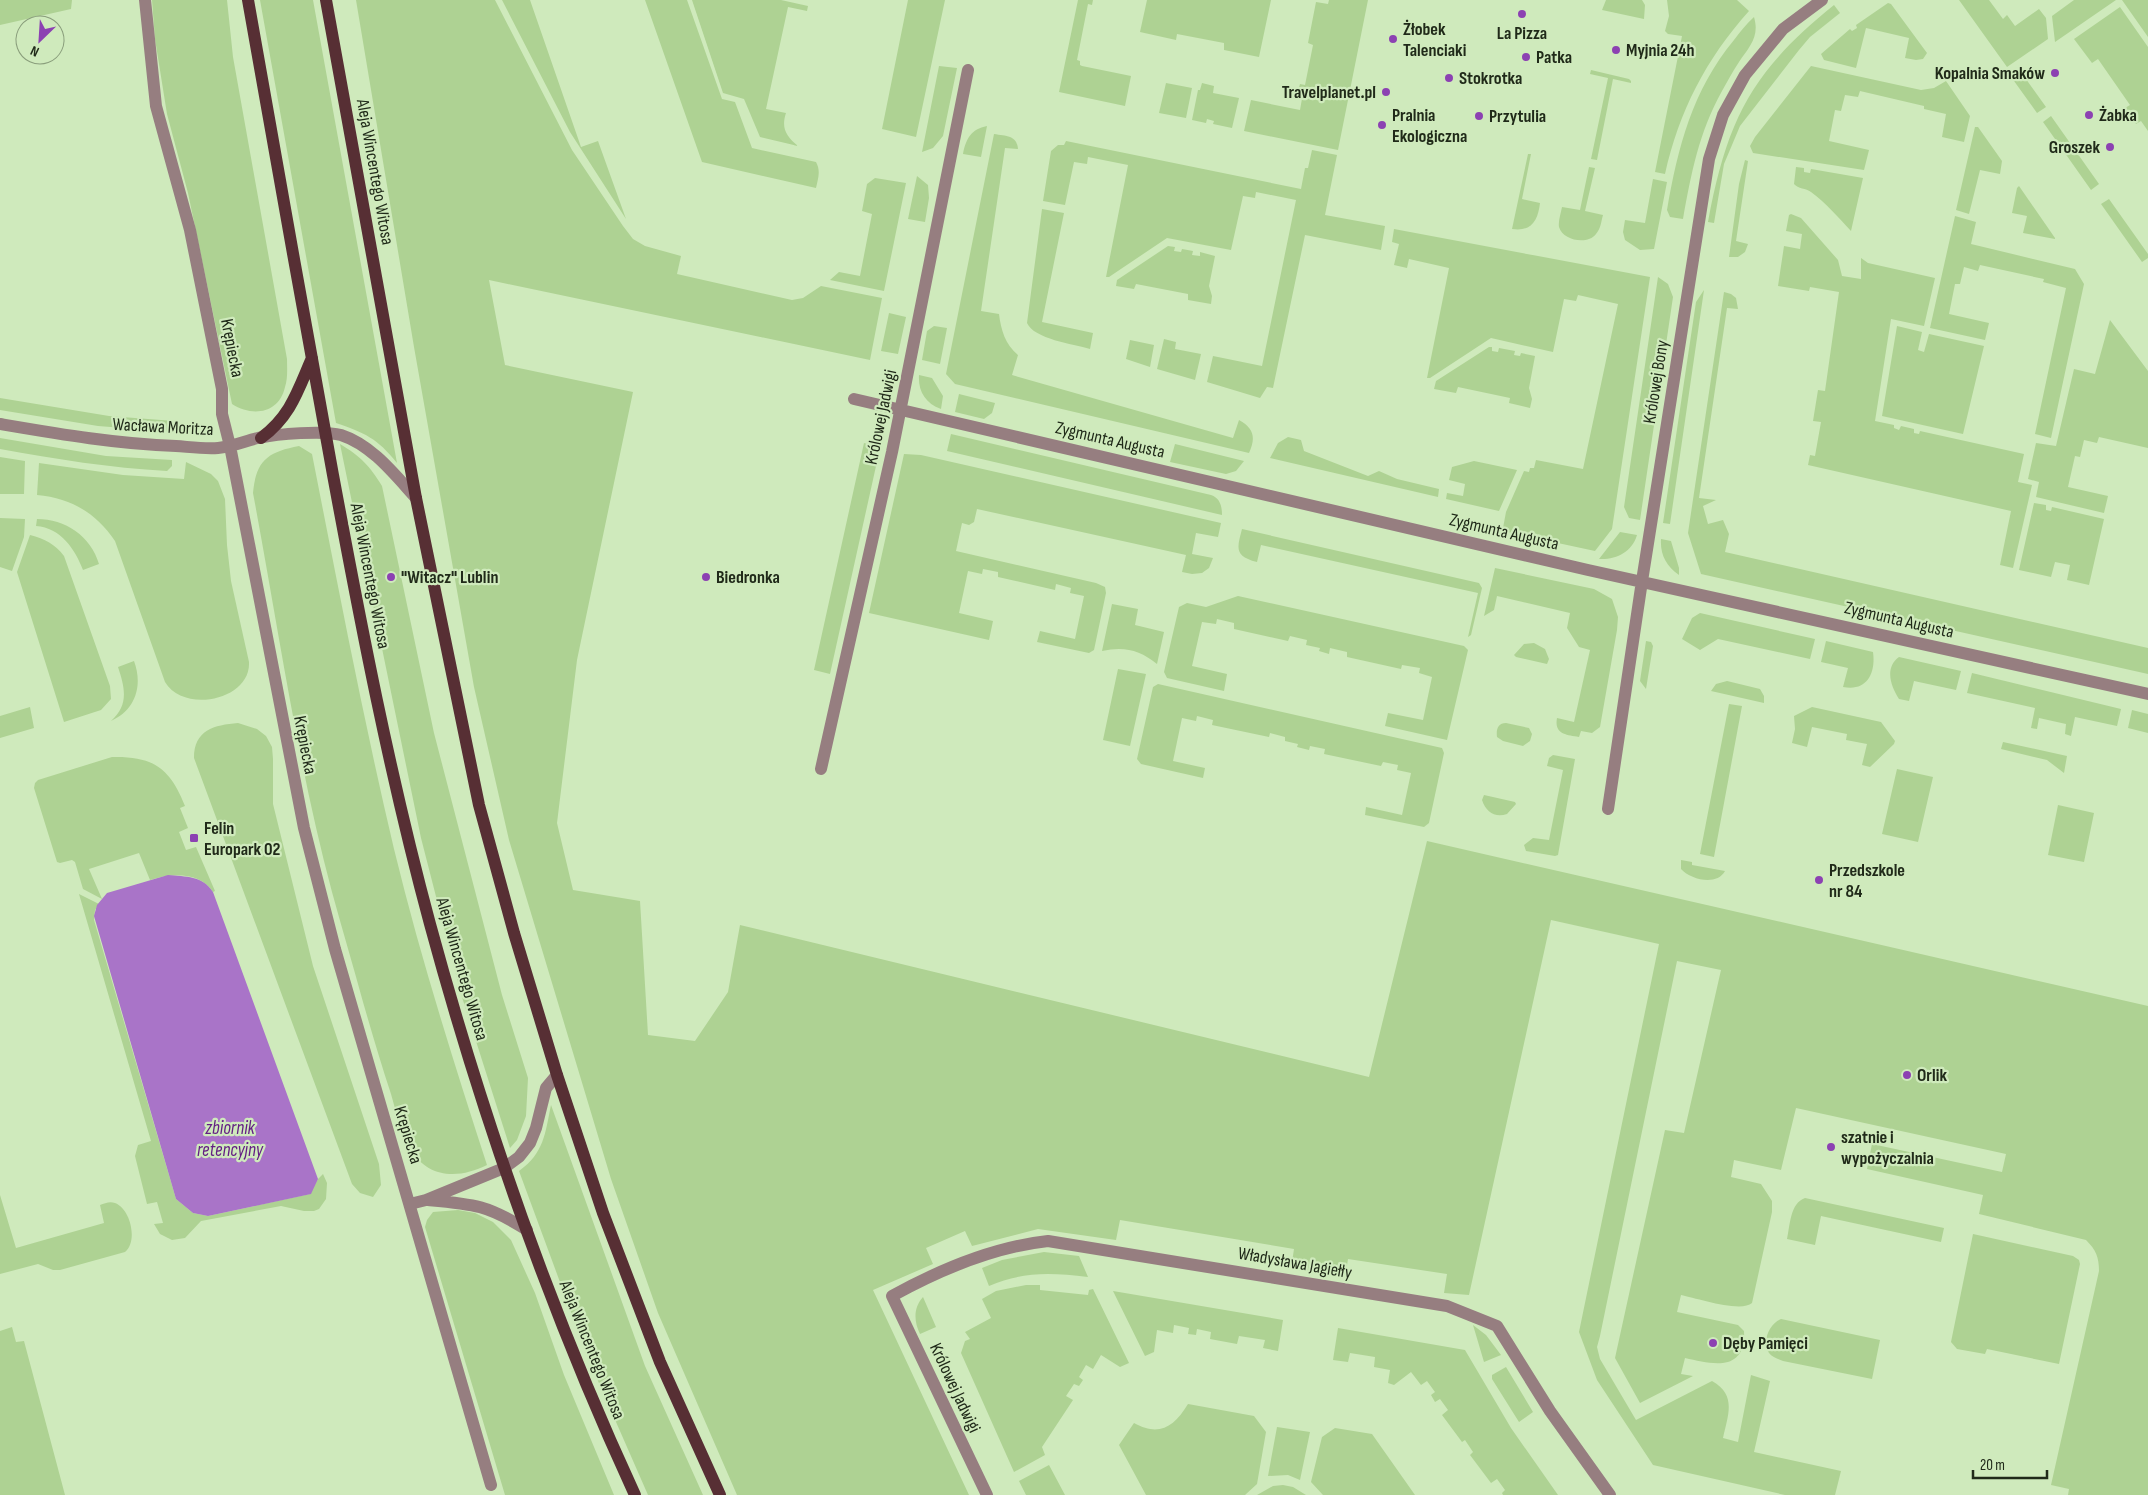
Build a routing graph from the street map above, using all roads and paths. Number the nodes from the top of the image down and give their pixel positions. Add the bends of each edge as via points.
1 (145, 0) edge
2 (248, 0) edge
3 (326, 0) edge
4 (1822, 0) edge
5 (968, 70) dead end
6 (312, 358) junction
7 (854, 399) dead end
8 (900, 409) junction
9 (0, 424) edge
10 (325, 432) junction
11 (261, 438) junction
12 (230, 446) junction
13 (416, 498) junction
14 (1642, 581) junction
15 (2148, 694) edge
16 (821, 769) dead end
17 (1608, 809) dead end
18 (556, 1074) junction
19 (504, 1168) junction
20 (426, 1200) junction
21 (410, 1204) junction
22 (526, 1230) junction
23 (892, 1296) joint
24 (491, 1485) dead end
25 (635, 1495) edge
26 (720, 1495) edge
27 (987, 1495) edge
28 (1610, 1495) edge

1 - 12 street, Krępiecka via 156,106 190,230 222,389 222,414
2 - 6 main road, Aleja Wincentego Witosa
3 - 13 main road, Aleja Wincentego Witosa
4 - 14 street, Królowej Bony via 1783,29 1745,75 1723,115 1712,150
5 - 8 street, Królowej Jadwigi
6 - 10 main road, Aleja Wincentego Witosa
6 - 11 main road via 284,416
7 - 8 street, Zygmunta Augusta
8 - 14 street, Zygmunta Augusta
8 - 16 street, Królowej Jadwigi
9 - 12 street, Wacława Moritza via 103,441 202,448
10 - 11 street, Wacława Moritza
10 - 13 street via 342,435 371,452
10 - 19 main road, Aleja Wincentego Witosa via 364,635 409,841 446,982
11 - 12 street, Wacława Moritza
12 - 21 street, Krępiecka via 304,828 335,949
13 - 18 main road, Aleja Wincentego Witosa via 479,804
14 - 15 street, Zygmunta Augusta
14 - 17 street, Królowej Bony
18 - 19 street via 546,1088 530,1143
18 - 26 main road, Aleja Wincentego Witosa via 660,1362
19 - 20 street
19 - 22 main road, Aleja Wincentego Witosa
20 - 21 street
20 - 22 street via 472,1204 506,1216
21 - 24 street, Krępiecka
22 - 25 main road, Aleja Wincentego Witosa via 574,1355
23 - 27 street, Królowej Jadwigi
23 - 28 street, Władysława Jagiełły via 964,1262 1020,1244 1048,1240 1447,1306 1497,1326 1550,1411

